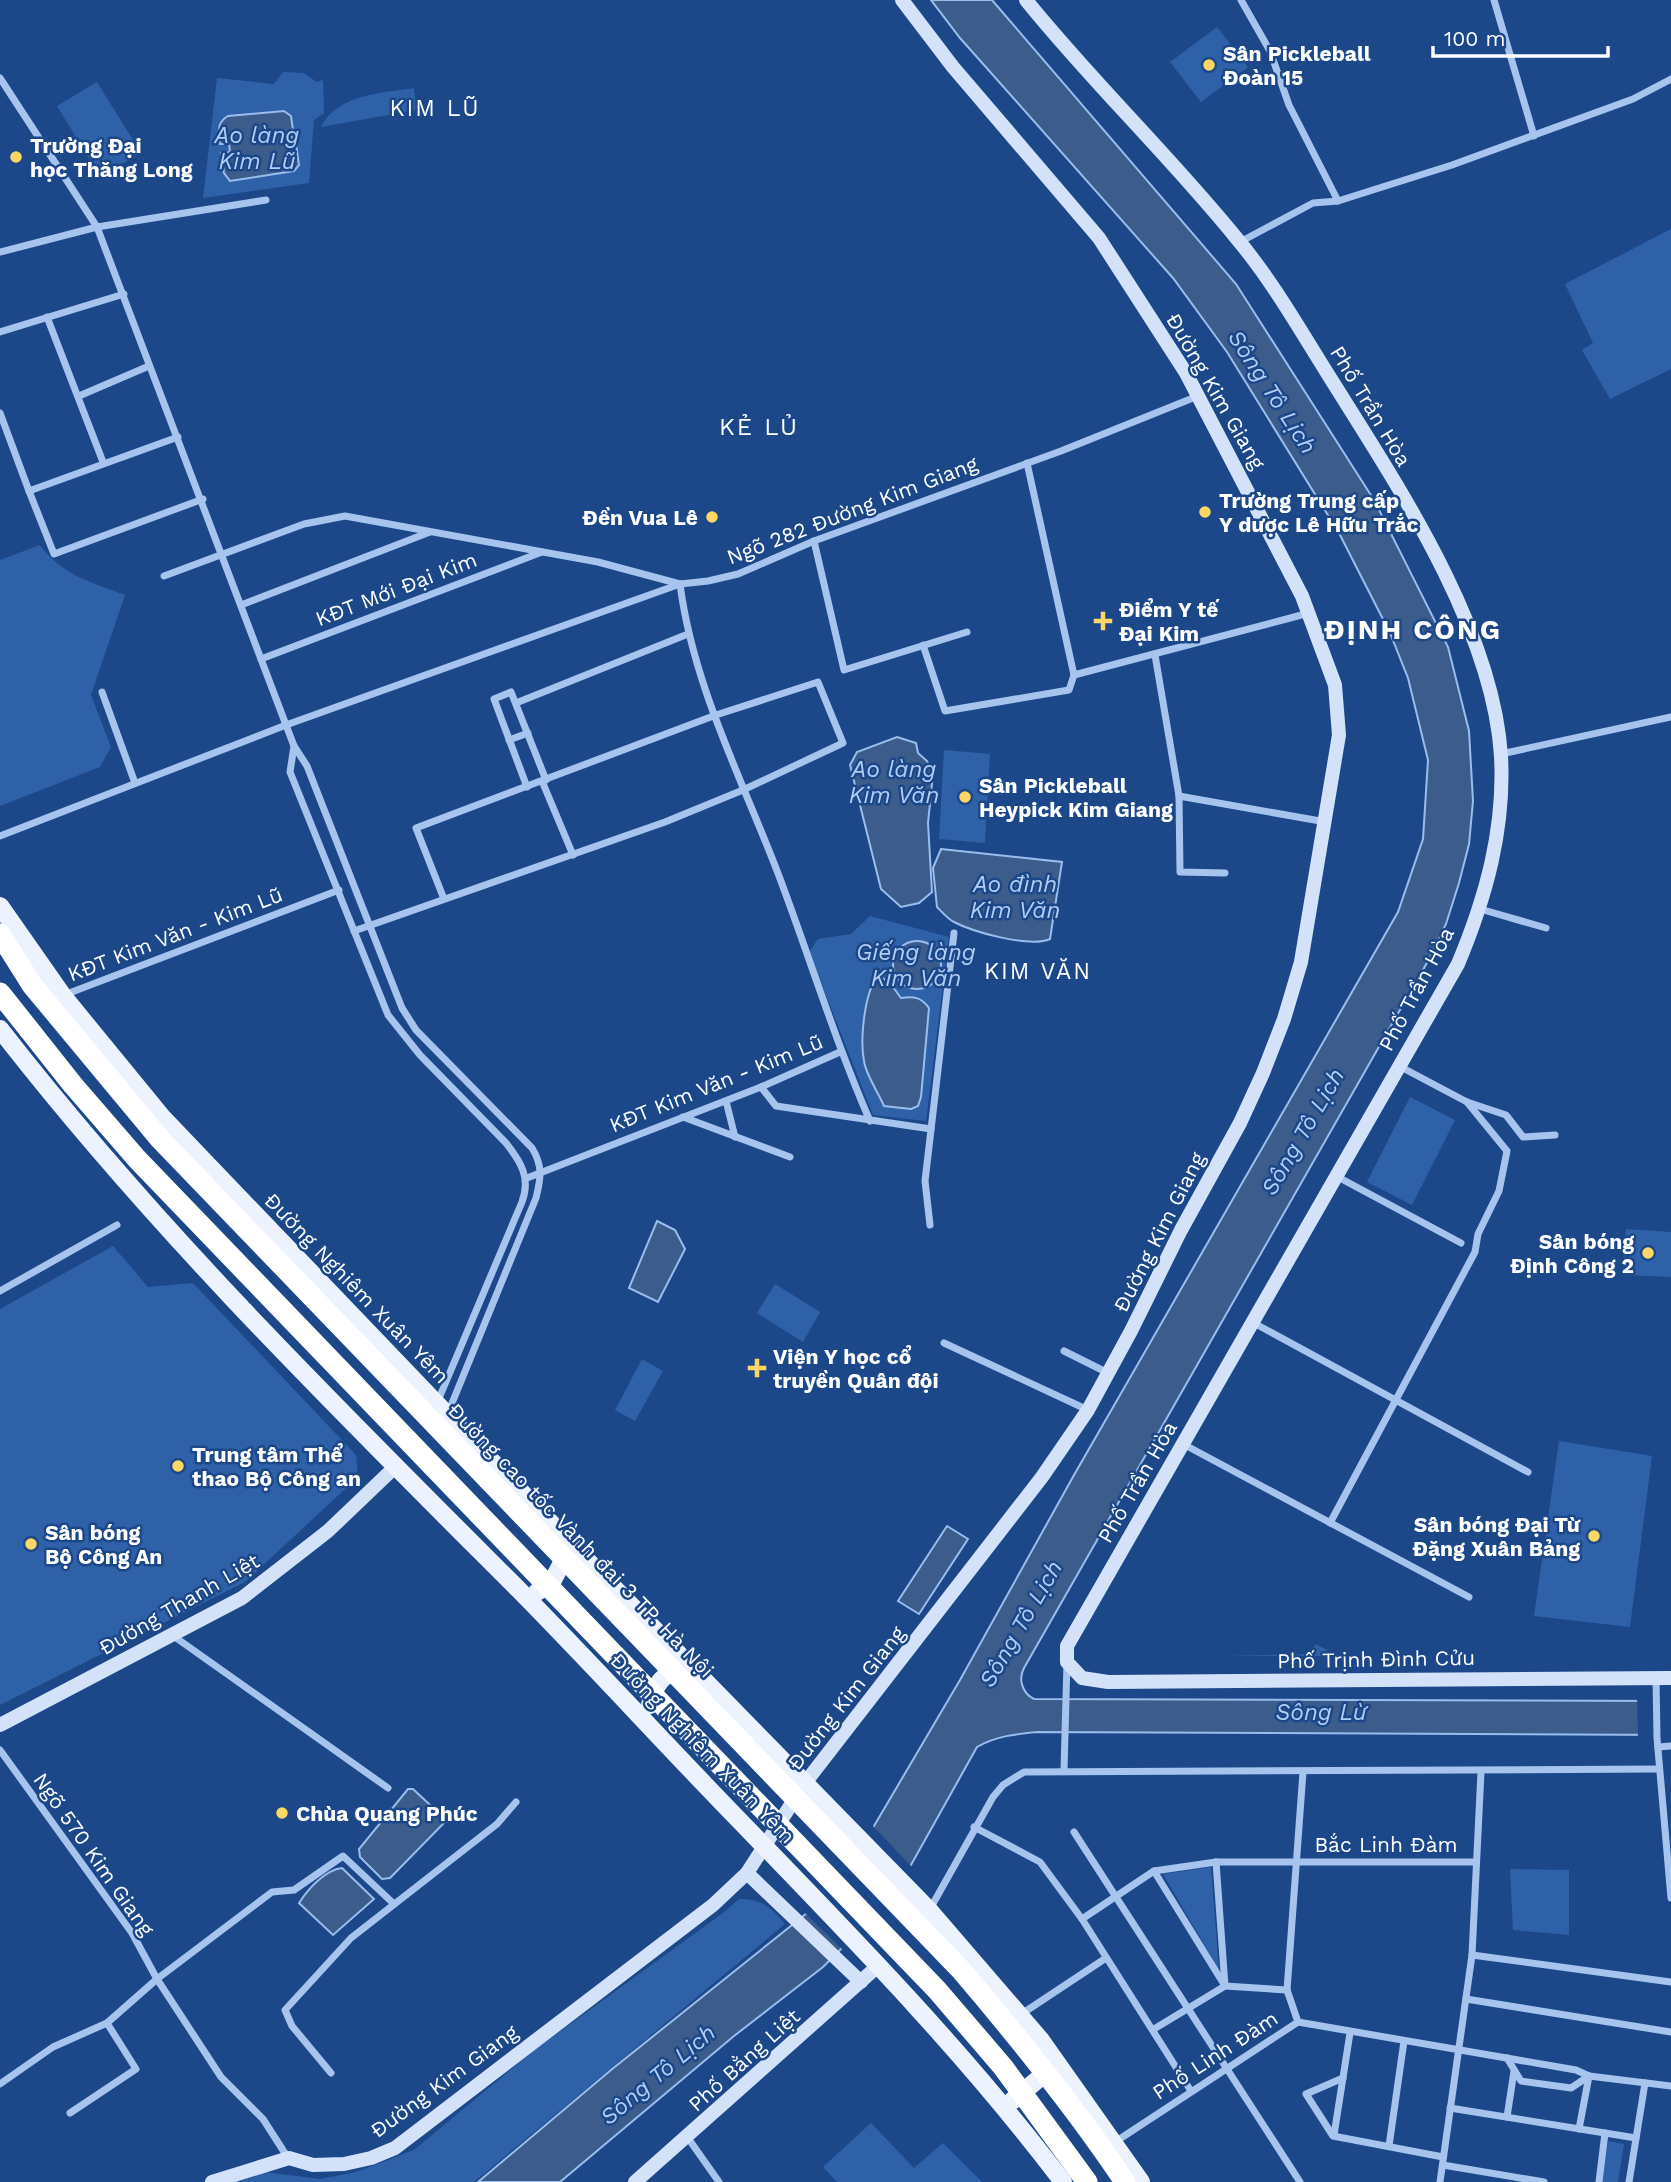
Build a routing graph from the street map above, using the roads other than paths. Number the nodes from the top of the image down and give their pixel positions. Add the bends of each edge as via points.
1 (902, 0) edge
2 (1026, 0) edge
3 (1241, 0) edge
4 (1494, 0) edge
5 (0, 78) edge
6 (1671, 79) edge
7 (1534, 136) junction
8 (266, 200) dead end
9 (1338, 201) junction
10 (97, 227) junction
11 (1240, 242) junction
12 (0, 251) edge
13 (124, 294) junction
14 (47, 317) junction
15 (0, 332) edge
16 (149, 366) junction
17 (79, 396) junction
18 (1199, 396) junction
19 (0, 413) edge
20 (178, 436) junction
21 (103, 463) junction
22 (1027, 463) junction
23 (29, 491) junction
24 (202, 499) junction
25 (431, 531) junction
26 (814, 541) junction
27 (222, 552) junction
28 (542, 552) junction
29 (164, 576) dead end
30 (680, 584) junction
31 (242, 605) junction
32 (1309, 613) junction
33 (967, 632) dead end
34 (688, 634) junction
35 (923, 645) junction
36 (1155, 654) junction
37 (261, 659) junction
38 (1074, 675) junction
39 (102, 692) dead end
40 (516, 703) junction
41 (716, 715) junction
42 (1671, 717) edge
43 (286, 725) junction
44 (528, 733) junction
45 (509, 740) junction
46 (294, 746) junction
47 (1500, 754) junction
48 (307, 766) junction
49 (290, 772) junction
50 (544, 780) junction
51 (135, 783) junction
52 (527, 787) junction
53 (744, 790) junction
54 (1179, 796) junction
55 (1326, 822) junction
56 (0, 836) edge
57 (573, 855) junction
58 (1225, 873) dead end
59 (339, 890) junction
60 (444, 900) junction
61 (0, 906) edge
62 (1480, 909) junction
63 (368, 925) junction
64 (1546, 928) dead end
65 (354, 931) junction
66 (954, 933) dead end
67 (0, 934) edge
68 (391, 984) junction
69 (378, 989) junction
70 (0, 993) edge
71 (63, 996) junction
72 (0, 1029) edge
73 (431, 1046) junction
74 (840, 1052) junction
75 (420, 1055) junction
76 (1399, 1066) junction
77 (761, 1087) junction
78 (726, 1101) junction
79 (1467, 1102) junction
80 (683, 1116) junction
81 (870, 1121) junction
82 (932, 1129) junction
83 (1555, 1135) dead end
84 (735, 1137) junction
85 (790, 1157) dead end
86 (541, 1172) junction
87 (1335, 1176) junction
88 (527, 1178) junction
89 (930, 1224) dead end
90 (117, 1225) dead end
91 (1461, 1243) dead end
92 (497, 1259) junction
93 (509, 1263) junction
94 (0, 1291) edge
95 (1251, 1322) junction
96 (944, 1343) dead end
97 (1064, 1351) dead end
98 (1108, 1373) junction
99 (1394, 1399) junction
100 (442, 1409) junction
101 (1088, 1410) junction
102 (1183, 1444) junction
103 (394, 1468) junction
104 (1528, 1472) dead end
105 (1330, 1523) junction
106 (571, 1544) junction
107 (523, 1594) junction
108 (1469, 1597) dead end
109 (173, 1636) junction
110 (1067, 1662) junction
111 (691, 1665) junction
112 (1671, 1678) edge
113 (1656, 1682) junction
114 (0, 1726) edge
115 (650, 1726) junction
116 (1657, 1743) junction
117 (1671, 1746) edge
118 (0, 1750) edge
119 (1659, 1769) junction
120 (1064, 1770) junction
121 (1303, 1772) junction
122 (1480, 1772) junction
123 (805, 1783) junction
124 (388, 1788) dead end
125 (516, 1802) dead end
126 (974, 1827) junction
127 (1074, 1832) dead end
128 (764, 1846) junction
129 (1296, 1861) junction
130 (1216, 1862) junction
131 (1475, 1862) junction
132 (1154, 1871) junction
133 (747, 1873) junction
134 (1115, 1897) junction
135 (1671, 1898) edge
136 (394, 1904) junction
137 (923, 1904) junction
138 (1082, 1919) junction
139 (1472, 1955) junction
140 (1106, 1958) junction
141 (874, 1961) junction
142 (856, 1978) junction
143 (157, 1979) junction
144 (1671, 1982) edge
145 (1224, 1986) junction
146 (1287, 1990) junction
147 (1466, 1999) junction
148 (1189, 2008) junction
149 (1020, 2015) junction
150 (1298, 2022) junction
151 (107, 2023) junction
152 (1154, 2029) junction
153 (1671, 2032) edge
154 (1350, 2033) junction
155 (1404, 2041) junction
156 (1457, 2050) junction
157 (1507, 2059) junction
158 (1058, 2063) junction
159 (1227, 2066) junction
160 (1514, 2070) junction
161 (331, 2073) dead end
162 (1589, 2076) junction
163 (1342, 2078) junction
164 (1646, 2082) junction
165 (0, 2084) edge
166 (1671, 2086) edge
167 (1191, 2091) junction
168 (1004, 2107) junction
169 (1450, 2108) junction
170 (70, 2113) dead end
171 (1507, 2118) junction
172 (1579, 2129) junction
173 (1605, 2133) junction
174 (1334, 2136) junction
175 (688, 2138) junction
176 (1636, 2138) junction
177 (1115, 2143) junction
178 (1389, 2146) junction
179 (289, 2158) junction
180 (1443, 2161) junction
181 (212, 2182) edge
182 (635, 2182) edge
183 (719, 2182) edge
184 (1063, 2182) edge
185 (1087, 2182) edge
186 (1125, 2182) edge
187 (1141, 2182) edge
188 (1300, 2182) edge
189 (1440, 2182) edge
190 (1544, 2182) edge
191 (1599, 2182) edge
192 (1629, 2182) edge

1 - 18 main road, Đường Kim Giang via 1099,238
2 - 11 main road, Phố Trần Hòa
3 - 9 street via 1270,51 1289,105
4 - 7 street
5 - 10 street
6 - 7 street via 1633,99
7 - 9 street
8 - 10 street
9 - 11 street via 1313,203
10 - 12 street
10 - 13 street
11 - 47 main road, Phố Trần Hòa via 1357,422 1435,559 1486,676
13 - 14 street
13 - 16 street
14 - 15 street
14 - 17 street
16 - 17 street
16 - 20 street
17 - 21 street
18 - 22 street, Ngõ 282 Đường Kim Giang
18 - 32 main road, Đường Kim Giang
19 - 23 street
20 - 21 street
20 - 24 street
21 - 23 street
22 - 26 street, Ngõ 282 Đường Kim Giang
22 - 38 street
23 - 24 street via 54,554
24 - 27 street
25 - 27 street, Ngõ 282 Đường Kim Giang via 345,516 304,524
25 - 28 street, Ngõ 282 Đường Kim Giang
25 - 31 street, KĐT Mới Đại Kim
26 - 30 street, Ngõ 282 Đường Kim Giang via 737,574
26 - 35 street via 844,670
27 - 29 street, Ngõ 282 Đường Kim Giang
27 - 31 street
28 - 30 street, Ngõ 282 Đường Kim Giang
28 - 37 street, KĐT Mới Đại Kim
30 - 34 street, KĐT Kim Văn - Kim Lũ
30 - 43 street
31 - 37 street
32 - 36 street
32 - 55 main road, Đường Kim Giang via 1335,685 1339,735
33 - 35 street
34 - 40 street
34 - 41 street, KĐT Kim Văn - Kim Lũ
35 - 38 street via 945,711 1069,690
36 - 38 street
36 - 54 street
37 - 43 street
39 - 51 street
40 - 44 street
40 - 45 street via 511,692 494,699
41 - 50 street
41 - 53 street, KĐT Kim Văn - Kim Lũ
41 - 53 street via 818,682 843,743
42 - 47 street
43 - 46 street
43 - 51 street
44 - 45 street
44 - 50 street
45 - 52 street
46 - 48 street
46 - 49 street
47 - 62 main road, Phố Trần Hòa via 1502,786 1494,858
48 - 49 street
48 - 63 street
49 - 59 street
50 - 52 street
50 - 57 street
51 - 56 street
52 - 60 street via 416,828
53 - 57 street
53 - 74 street, KĐT Kim Văn - Kim Lũ via 779,875
54 - 55 street
54 - 58 street via 1180,872
55 - 98 main road, Đường Kim Giang via 1301,962 1264,1073
57 - 60 street
59 - 65 street
59 - 71 street, KĐT Kim Văn - Kim Lũ
60 - 63 street
61 - 71 main road, Đường Nghiêm Xuân Yêm
62 - 64 street
62 - 76 main road, Phố Trần Hòa via 1458,964
63 - 65 street
63 - 68 street
65 - 69 street
66 - 82 street
67 - 186 highway, Đường cao tốc Vành đai 3 TP. Hà Nội, bridge via 32,985 160,1139 961,1970 1077,2111
68 - 69 street
68 - 73 street
69 - 75 street via 388,1014
70 - 185 highway, bridge via 137,1159 937,1990 1003,2067
71 - 100 main road, Đường Nghiêm Xuân Yêm via 162,1117
72 - 103 main road, Đường Nghiêm Xuân Yêm via 188,1250
73 - 75 street
73 - 86 street via 532,1148
74 - 77 street, KĐT Kim Văn - Kim Lũ
74 - 81 street
75 - 88 street via 506,1143
76 - 79 street
76 - 87 main road, Phố Trần Hòa
77 - 78 street, KĐT Kim Văn - Kim Lũ
77 - 81 street via 776,1107
78 - 80 street, KĐT Kim Văn - Kim Lũ
78 - 84 street
79 - 83 street via 1506,1115 1523,1137
79 - 99 street via 1507,1151 1499,1191 1478,1234 1475,1252
80 - 84 street
80 - 86 street, KĐT Kim Văn - Kim Lũ
81 - 82 street
82 - 89 street via 925,1181
84 - 85 street
86 - 88 street, KĐT Kim Văn - Kim Lũ
86 - 93 street via 536,1198
87 - 91 street
87 - 95 main road, Phố Trần Hòa
88 - 92 street via 527,1191
90 - 94 street
92 - 93 street
92 - 100 street
93 - 100 street
95 - 99 street
95 - 102 main road, Phố Trần Hòa
96 - 101 street
97 - 98 street
98 - 101 main road, Đường Kim Giang
99 - 104 street
99 - 105 street
100 - 106 main road, Đường Nghiêm Xuân Yêm
101 - 123 main road, Đường Kim Giang via 1042,1477
102 - 105 street
102 - 110 main road, Phố Trần Hòa via 1067,1646
103 - 107 main road, Đường Nghiêm Xuân Yêm
103 - 109 main road, Đường Thanh Liệt via 268,1580
105 - 108 street
106 - 107 main road via 552,1582 538,1592
106 - 111 main road, Đường Nghiêm Xuân Yêm
107 - 115 main road, Đường Nghiêm Xuân Yêm
109 - 114 main road, Đường Thanh Liệt
109 - 124 street
110 - 113 main road, Phố Trịnh Đình Cửu via 1082,1678 1108,1682
110 - 120 street
111 - 115 main road via 664,1674 659,1681 648,1709
111 - 123 main road, Đường Nghiêm Xuân Yêm
112 - 113 main road, Phố Trịnh Đình Cửu
113 - 116 street
115 - 128 main road, Đường Nghiêm Xuân Yêm
116 - 117 street
116 - 119 street
118 - 143 street, Ngõ 570 Kim Giang via 132,1933
119 - 122 street
119 - 135 street
120 - 121 street
120 - 126 street via 1024,1772 1009,1780
121 - 122 street
121 - 129 street, Bắc Linh Đàm
122 - 131 street
123 - 128 main road, Đường Kim Giang
123 - 137 main road, Đường Nghiêm Xuân Yêm
125 - 136 street via 497,1824
126 - 137 street
126 - 138 street via 1040,1862
127 - 134 street
128 - 133 main road, Đường Kim Giang
128 - 141 main road, Đường Nghiêm Xuân Yêm
129 - 130 street, Bắc Linh Đàm
129 - 131 street, Bắc Linh Đàm
129 - 146 street, Bắc Linh Đàm
130 - 132 street, Bắc Linh Đàm
130 - 145 street
131 - 139 street
132 - 134 street, Bắc Linh Đàm
132 - 145 street
133 - 142 main road
133 - 179 main road, Đường Kim Giang via 713,1905 395,2148 344,2164 313,2165
134 - 138 street, Bắc Linh Đàm
134 - 148 street
136 - 143 street via 343,1856 294,1890 272,1892
136 - 161 street via 351,1938 285,2010 292,2026
137 - 149 main road
138 - 140 street
139 - 144 street
139 - 147 street
140 - 149 street
140 - 152 street
141 - 142 main road, Phố Bằng Liệt
141 - 168 main road
142 - 175 main road, Phố Bằng Liệt
143 - 151 street
143 - 179 street, Ngõ 570 Kim Giang via 221,2077 263,2119
145 - 146 street
145 - 148 street
146 - 150 street, Bắc Linh Đàm
147 - 153 street
147 - 156 street
148 - 152 street
148 - 159 street
149 - 158 main road
150 - 154 street, Phố Linh Đàm
150 - 159 street, Phố Linh Đàm
151 - 165 street via 54,2047
151 - 170 street via 136,2069
152 - 167 street
154 - 155 street, Phố Linh Đàm
154 - 163 street
155 - 156 street, Phố Linh Đàm
155 - 178 street
156 - 157 street, Phố Linh Đàm
156 - 169 street
157 - 160 street
157 - 162 street, Phố Linh Đàm
158 - 168 main road
158 - 177 main road
159 - 167 street, Phố Linh Đàm
159 - 188 street
160 - 162 street, Phố Linh Đàm via 1521,2081 1571,2088
160 - 171 street
162 - 164 street, Phố Linh Đàm
162 - 172 street
163 - 174 street
163 - 174 street via 1306,2094
164 - 166 street, Phố Linh Đàm
164 - 176 street
167 - 177 street, Phố Linh Đàm
168 - 184 main road
169 - 171 street
169 - 180 street
171 - 172 street
172 - 173 street
173 - 176 street
173 - 191 street
174 - 178 street
175 - 182 main road, Phố Bằng Liệt
175 - 183 street
176 - 192 street
177 - 187 main road
178 - 180 street
179 - 181 main road, Đường Kim Giang
180 - 189 street
180 - 190 street

